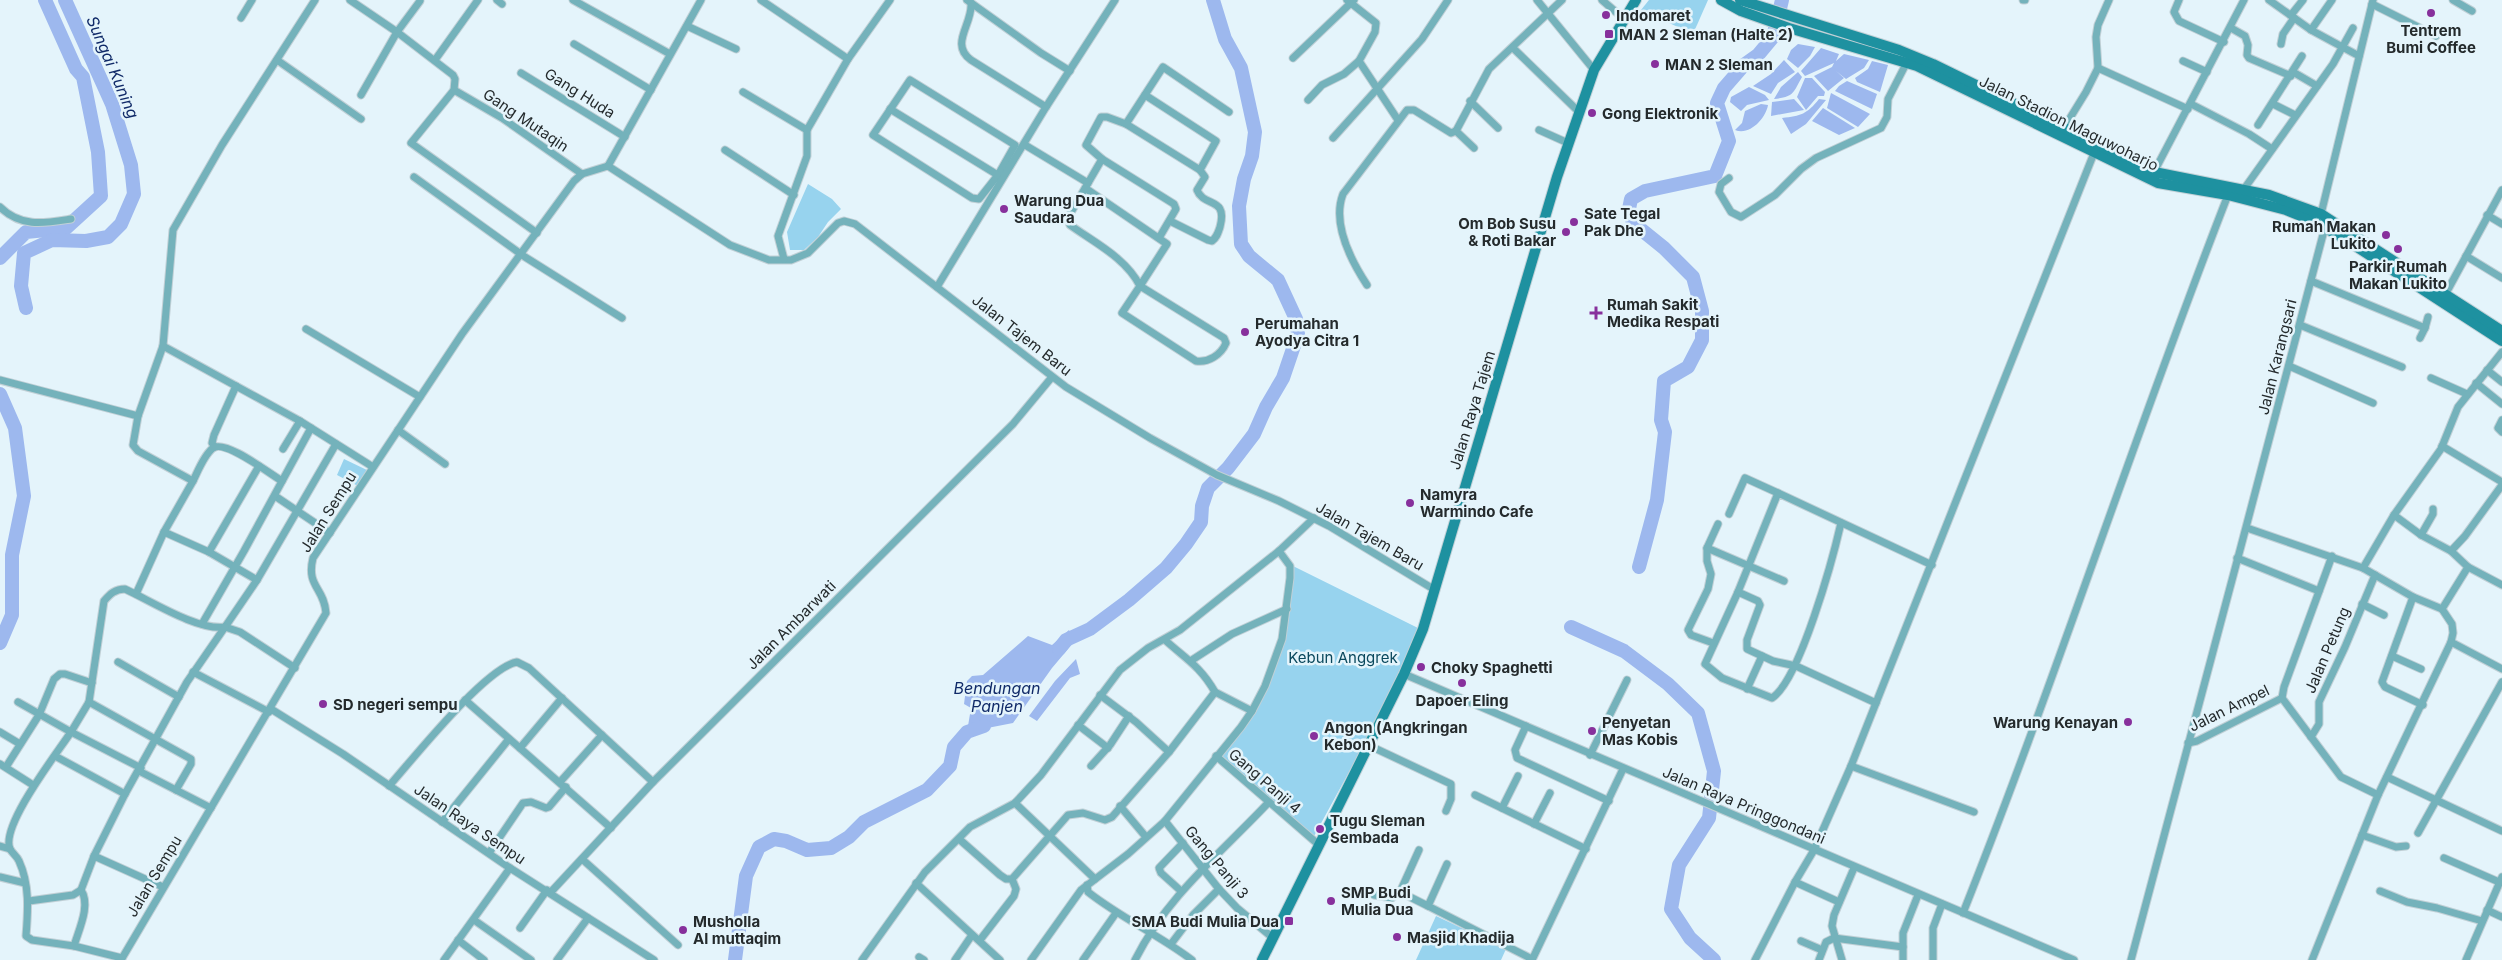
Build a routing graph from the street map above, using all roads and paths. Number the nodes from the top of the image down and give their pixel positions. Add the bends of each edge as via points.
1 (252, 0) edge
2 (315, 0) edge
3 (350, 0) edge
4 (478, 0) edge
5 (573, 0) edge
6 (761, 0) edge
7 (890, 0) edge
8 (1115, 0) edge
9 (1448, 0) edge
10 (1537, 0) edge
11 (1562, 0) edge
12 (1602, 0) edge
13 (1636, 0) edge
14 (1721, 0) edge
15 (1740, 0) edge
16 (2109, 0) edge
17 (2179, 0) edge
18 (2244, 0) edge
19 (2269, 0) edge
20 (2303, 0) edge
21 (2332, 0) edge
22 (2453, 0) edge
23 (420, 1) edge
24 (699, 1) edge
25 (1351, 1) edge
26 (969, 2) edge
27 (2372, 2) edge
28 (2472, 11) dead end
29 (1765, 14) junction
30 (1549, 15) junction
31 (2292, 17) junction
32 (241, 18) dead end
33 (1624, 19) junction
34 (1790, 23) junction
35 (687, 26) junction
36 (2231, 28) junction
37 (2353, 28) dead end
38 (2311, 30) junction
39 (398, 32) junction
40 (2436, 36) dead end
41 (2224, 42) junction
42 (574, 44) dead end
43 (2281, 44) dead end
44 (2342, 47) junction
45 (1513, 48) junction
46 (736, 49) dead end
47 (670, 54) junction
48 (2302, 56) dead end
49 (2360, 56) junction
50 (1293, 58) dead end
51 (848, 59) junction
52 (277, 60) junction
53 (435, 60) junction
54 (1359, 61) junction
55 (2183, 61) dead end
56 (1906, 62) junction
57 (2098, 68) junction
58 (1594, 70) junction
59 (1070, 71) junction
60 (2208, 72) junction
61 (521, 73) dead end
62 (2292, 74) junction
63 (2317, 86) junction
64 (454, 90) junction
65 (651, 90) junction
66 (1378, 90) junction
67 (743, 92) dead end
68 (361, 95) dead end
69 (1145, 95) junction
70 (1308, 100) dead end
71 (1470, 101) junction
72 (2272, 104) junction
73 (1046, 107) junction
74 (2190, 107) junction
75 (890, 109) junction
76 (1229, 112) dead end
77 (1579, 112) junction
78 (2295, 115) junction
79 (361, 119) dead end
80 (1398, 120) junction
81 (1126, 124) junction
82 (2258, 125) dead end
83 (1498, 128) dead end
84 (807, 130) junction
85 (1539, 130) dead end
86 (1456, 131) junction
87 (2061, 131) junction
88 (625, 137) junction
89 (1334, 138) dead end
90 (1568, 143) junction
91 (1025, 145) junction
92 (1474, 148) dead end
93 (2272, 149) junction
94 (725, 150) dead end
95 (2094, 153) junction
96 (1102, 159) junction
97 (608, 166) junction
98 (1200, 170) junction
99 (2154, 172) junction
100 (582, 174) junction
101 (414, 177) dead end
102 (1001, 177) junction
103 (1729, 178) dead end
104 (1086, 186) junction
105 (2244, 189) junction
106 (2502, 190) edge
107 (794, 195) junction
108 (2228, 195) junction
109 (2288, 206) junction
110 (0, 207) edge
111 (2321, 214) junction
112 (2487, 215) junction
113 (67, 220) dead end
114 (1170, 221) junction
115 (2502, 224) edge
116 (2325, 227) junction
117 (538, 234) junction
118 (1159, 238) junction
119 (2356, 241) junction
120 (521, 255) junction
121 (2466, 256) junction
122 (784, 259) junction
123 (2502, 278) edge
124 (2311, 280) junction
125 (1367, 285) dead end
126 (1140, 286) junction
127 (937, 287) junction
128 (2445, 295) junction
129 (2428, 317) dead end
130 (622, 318) dead end
131 (2300, 325) junction
132 (2425, 328) junction
133 (306, 329) dead end
134 (2502, 331) edge
135 (2420, 338) dead end
136 (2502, 341) edge
137 (162, 346) junction
138 (2502, 352) edge
139 (2289, 366) junction
140 (2402, 367) dead end
141 (2487, 370) junction
142 (1052, 378) junction
143 (2431, 378) dead end
144 (0, 380) edge
145 (2502, 382) edge
146 (2476, 384) junction
147 (236, 386) junction
148 (2467, 394) junction
149 (420, 397) junction
150 (2373, 403) dead end
151 (2502, 404) edge
152 (138, 416) junction
153 (2502, 420) edge
154 (300, 422) junction
155 (311, 428) junction
156 (398, 430) junction
157 (2502, 432) edge
158 (336, 444) junction
159 (2442, 446) junction
160 (215, 447) junction
161 (283, 450) dead end
162 (445, 464) dead end
163 (258, 466) junction
164 (373, 467) junction
165 (193, 481) junction
166 (282, 481) junction
167 (2502, 484) edge
168 (1778, 493) junction
169 (275, 496) junction
170 (2433, 509) dead end
171 (297, 512) junction
172 (1729, 514) dead end
173 (2394, 515) junction
174 (1314, 518) junction
175 (1841, 523) junction
176 (1718, 524) dead end
177 (2247, 528) junction
178 (164, 532) junction
179 (330, 533) junction
180 (2421, 535) junction
181 (1707, 548) junction
182 (1279, 551) junction
183 (2451, 551) junction
184 (209, 552) junction
185 (2332, 556) junction
186 (2237, 558) junction
187 (1932, 565) junction
188 (235, 566) junction
189 (1749, 566) junction
190 (2468, 567) junction
191 (2363, 568) junction
192 (2375, 575) junction
193 (257, 580) junction
194 (1784, 581) dead end
195 (2502, 584) edge
196 (1435, 590) junction
197 (2319, 591) junction
198 (1738, 592) junction
199 (136, 594) junction
200 (2413, 597) junction
201 (2362, 604) junction
202 (1287, 609) junction
203 (2442, 609) junction
204 (2384, 615) dead end
205 (202, 624) junction
206 (225, 627) junction
207 (1165, 640) junction
208 (2451, 642) junction
209 (1714, 643) junction
210 (1762, 656) junction
211 (2392, 656) junction
212 (1192, 660) junction
213 (118, 662) dead end
214 (1796, 666) junction
215 (295, 668) junction
216 (2421, 669) dead end
217 (2502, 669) edge
218 (193, 672) junction
219 (1404, 674) junction
220 (1627, 680) dead end
221 (2502, 682) edge
222 (92, 683) junction
223 (1748, 689) junction
224 (1215, 692) junction
225 (1100, 695) junction
226 (179, 697) junction
227 (562, 698) junction
228 (2282, 698) junction
229 (465, 700) junction
230 (18, 702) dead end
231 (88, 702) junction
232 (1876, 703) junction
233 (2423, 705) junction
234 (270, 711) junction
235 (1252, 711) junction
236 (39, 715) junction
237 (1129, 716) junction
238 (1078, 725) junction
239 (1526, 726) junction
240 (0, 732) edge
241 (71, 732) junction
242 (602, 735) junction
243 (2311, 738) junction
244 (156, 739) junction
245 (508, 739) junction
246 (2188, 743) junction
247 (20, 744) junction
248 (1368, 745) junction
249 (520, 748) junction
250 (1108, 748) junction
251 (1169, 752) junction
252 (1590, 755) junction
253 (55, 756) junction
254 (1216, 756) junction
255 (1091, 766) dead end
256 (1852, 766) junction
257 (2, 767) edge
258 (1623, 769) junction
259 (140, 770) junction
260 (1518, 776) dead end
261 (2387, 777) junction
262 (560, 782) junction
263 (653, 782) junction
264 (33, 785) junction
265 (389, 786) junction
266 (566, 787) junction
267 (176, 790) junction
268 (1550, 793) dead end
269 (125, 794) junction
270 (1476, 795) dead end
271 (2378, 795) junction
272 (2436, 799) junction
273 (1609, 801) junction
274 (1015, 803) junction
275 (1268, 803) junction
276 (1120, 806) junction
277 (211, 808) junction
278 (1502, 808) junction
279 (1446, 811) dead end
280 (1974, 812) dead end
281 (1164, 821) junction
282 (442, 822) junction
283 (1534, 824) junction
284 (610, 828) junction
285 (2502, 831) edge
286 (2418, 833) dead end
287 (2362, 835) junction
288 (1048, 836) junction
289 (1146, 837) junction
290 (959, 839) junction
291 (1183, 843) junction
292 (1319, 845) junction
293 (0, 846) edge
294 (2406, 846) dead end
295 (10, 849) junction
296 (1586, 849) junction
297 (1419, 850) dead end
298 (1814, 850) junction
299 (489, 853) junction
300 (94, 856) junction
301 (2444, 858) dead end
302 (582, 859) junction
303 (1447, 864) dead end
304 (510, 868) junction
305 (1204, 868) junction
306 (1854, 868) junction
307 (0, 877) edge
308 (1012, 879) junction
309 (1094, 879) junction
310 (2501, 879) edge
311 (1795, 882) junction
312 (25, 883) junction
313 (916, 883) junction
314 (1087, 885) junction
315 (163, 887) junction
316 (1219, 889) junction
317 (81, 890) junction
318 (1180, 891) junction
319 (2380, 891) dead end
320 (548, 892) junction
321 (1400, 892) junction
322 (1374, 895) dead end
323 (1918, 895) junction
324 (29, 900) junction
325 (1839, 902) junction
326 (1942, 904) junction
327 (1428, 906) junction
328 (2487, 910) junction
329 (1116, 913) junction
330 (1962, 913) junction
331 (2502, 917) edge
332 (588, 918) junction
333 (474, 920) junction
334 (2482, 921) junction
335 (520, 928) dead end
336 (1150, 932) junction
337 (972, 934) junction
338 (1274, 938) junction
339 (1834, 938) junction
340 (458, 940) junction
341 (980, 940) junction
342 (1801, 941) dead end
343 (1171, 944) junction
344 (678, 945) dead end
345 (74, 946) junction
346 (1903, 947) junction
347 (1822, 950) junction
348 (2053, 951) junction
349 (122, 959) edge
350 (1532, 959) edge
351 (444, 960) edge
352 (484, 960) edge
353 (531, 960) edge
354 (557, 960) edge
355 (654, 960) edge
356 (862, 960) edge
357 (955, 960) edge
358 (999, 960) edge
359 (1031, 960) edge
360 (1084, 960) edge
361 (1135, 960) edge
362 (1192, 960) edge
363 (1262, 960) edge
364 (1755, 960) edge
365 (1819, 960) edge
366 (1842, 960) edge
367 (1903, 960) edge
368 (1933, 960) edge
369 (2049, 960) edge
370 (2074, 960) edge
371 (2131, 960) edge
372 (2312, 960) edge
373 (2466, 960) edge

1 - 32 street
2 - 52 street
3 - 39 street
4 - 53 street
5 - 47 street
6 - 51 street
7 - 51 street
8 - 59 street
9 - 66 street via 1422,39
10 - 30 street
11 - 30 street
12 - 33 street
13 - 33 main road, Jalan Raya Tajem
14 - 29 main road, Jalan Stadion Maguwoharjo
15 - 29 main road, Jalan Stadion Maguwoharjo
16 - 57 street via 2096,37
17 - 41 street via 2174,12 2179,21
18 - 36 street
19 - 31 street
20 - 31 street
21 - 38 street
22 - 28 street
23 - 39 street
24 - 35 street
25 - 50 street
25 - 54 street via 1376,26
26 - 59 street
26 - 73 street via 972,13 960,44 961,50 971,60
27 - 40 street
27 - 49 street
29 - 34 main road, Jalan Stadion Maguwoharjo
30 - 45 street
30 - 58 street
31 - 38 street
31 - 43 street
33 - 58 main road, Jalan Raya Tajem
34 - 56 main road, Jalan Stadion Maguwoharjo
34 - 87 main road, Jalan Stadion Maguwoharjo via 1899,50
35 - 46 street
35 - 47 street
36 - 41 street
36 - 62 street via 2248,40 2249,58
37 - 44 street
38 - 44 street
39 - 53 street
39 - 68 street
41 - 60 street
42 - 65 street
44 - 49 street
44 - 63 street
45 - 71 street via 1489,69
45 - 77 street
47 - 65 street
48 - 62 street
49 - 111 street
51 - 84 street
52 - 79 street
52 - 137 street via 222,145 173,230
53 - 64 street via 453,75
54 - 66 street
54 - 70 street via 1344,74 1322,85
55 - 60 street
56 - 87 main road, Jalan Stadion Maguwoharjo
56 - 103 street via 1888,99 1887,117 1881,128 1816,158 1775,195 1741,217 1731,212 1719,192 1721,184
57 - 74 street
57 - 87 street
58 - 77 main road, Jalan Raya Tajem
59 - 73 street
60 - 74 street
61 - 88 street, Gang Huda
62 - 63 street
62 - 72 street
63 - 78 street
64 - 100 street, Gang Mutaqin via 502,118
64 - 117 street via 411,143
65 - 88 street
66 - 80 street
66 - 89 street
67 - 84 street
69 - 76 street via 1162,67
69 - 81 street
69 - 98 street via 1216,141
71 - 83 street
71 - 86 street
72 - 78 street
72 - 82 street
73 - 91 street
74 - 93 street via 2249,134
74 - 99 street
75 - 102 street
75 - 102 street via 872,135 972,198 982,197
75 - 102 street via 910,80 961,110 1015,145
77 - 90 main road, Jalan Raya Tajem
78 - 93 street
80 - 86 street via 1407,110 1412,110 1451,133
80 - 125 street via 1343,194 1338,206 1347,246
81 - 96 street via 1101,117 1086,144
81 - 98 street
84 - 107 street via 807,156
85 - 90 street
86 - 92 street
87 - 95 main road, Jalan Stadion Maguwoharjo
87 - 99 main road, Jalan Stadion Maguwoharjo
88 - 97 street
90 - 196 main road, Jalan Raya Tajem
91 - 102 street
91 - 104 street
93 - 105 street
94 - 107 street
95 - 108 main road, Jalan Stadion Maguwoharjo via 2158,183
95 - 187 street
96 - 104 street
96 - 114 street via 1174,204 1176,209
97 - 100 street
97 - 122 street, Jalan Tajem Baru via 737,248 769,260
98 - 114 street via 1204,177 1198,193 1221,209 1221,222 1214,239 1208,240
99 - 105 main road, Jalan Stadion Maguwoharjo
100 - 117 street, Jalan Sempu
101 - 120 street
102 - 127 street
104 - 118 street
104 - 126 street via 1069,216 1069,224 1125,264
105 - 109 main road, Jalan Stadion Maguwoharjo
106 - 112 street
107 - 122 street via 778,236
108 - 109 main road, Jalan Stadion Maguwoharjo
108 - 330 street via 2186,301 1999,821
109 - 111 main road, Jalan Stadion Maguwoharjo
109 - 116 main road, Jalan Stadion Maguwoharjo
110 - 113 street via 18,219 41,224
111 - 119 main road, Jalan Stadion Maguwoharjo
112 - 115 street
112 - 121 street
114 - 118 street
116 - 119 main road, Jalan Stadion Maguwoharjo
116 - 124 street, Jalan Karangsari
117 - 120 street, Jalan Sempu
118 - 126 street via 1167,244
119 - 128 main road, Jalan Stadion Maguwoharjo
119 - 136 main road, Jalan Stadion Maguwoharjo
120 - 130 street
120 - 149 street, Jalan Sempu
121 - 123 street
121 - 128 street
122 - 127 street, Jalan Tajem Baru via 791,260 808,253 832,227 844,221 850,222
124 - 131 street, Jalan Karangsari
124 - 132 street
126 - 126 street via 1122,313 1196,360 1207,360 1224,348 1224,338
127 - 142 street, Jalan Tajem Baru
128 - 134 main road, Jalan Stadion Maguwoharjo
129 - 132 street
131 - 139 street, Jalan Karangsari
131 - 140 street
132 - 135 street
133 - 149 street
137 - 147 street
137 - 152 street
138 - 141 street
139 - 150 street
139 - 177 street, Jalan Karangsari
141 - 145 street
141 - 146 street
142 - 174 street, Jalan Tajem Baru via 1217,475
142 - 263 street, Jalan Ambarwati via 1013,424
143 - 148 street
144 - 152 street
146 - 148 street
146 - 151 street
147 - 154 street
147 - 160 street via 214,435 212,444
148 - 159 street
149 - 156 street, Jalan Sempu
152 - 165 street via 133,442 136,450
153 - 157 street via 2498,428
154 - 155 street
154 - 161 street
155 - 158 street
155 - 166 street
156 - 162 street
156 - 164 street, Jalan Sempu
158 - 164 street
158 - 171 street
159 - 167 street
159 - 173 street
160 - 163 street via 231,449
160 - 165 street
163 - 166 street
163 - 184 street
164 - 179 street, Jalan Sempu
165 - 178 street
166 - 169 street
167 - 183 street via 2466,536
168 - 172 street via 1746,478
168 - 175 street
168 - 189 street
169 - 171 street
169 - 188 street
170 - 180 street
171 - 179 street
171 - 193 street
173 - 180 street
173 - 191 street
174 - 182 street
174 - 196 street, Jalan Tajem Baru
175 - 187 street
175 - 214 street
176 - 181 street
177 - 185 street
177 - 186 street, Jalan Karangsari
178 - 184 street
178 - 199 street
179 - 215 street, Jalan Sempu via 313,558 310,569 326,613
180 - 183 street
181 - 189 street
181 - 209 street via 1710,580 1688,630 1691,636
182 - 202 street via 1290,566
182 - 207 street
183 - 190 street
184 - 188 street
185 - 191 street
185 - 197 street
186 - 197 street
186 - 246 street, Jalan Karangsari
187 - 232 street
188 - 193 street
188 - 205 street
189 - 194 street
189 - 198 street
190 - 195 street
190 - 203 street
191 - 192 street
192 - 200 street
192 - 201 street, Jalan Petung
193 - 206 street
196 - 219 main road, Jalan Raya Tajem
197 - 228 street
198 - 209 street
198 - 210 street via 1759,603 1746,645 1750,652
199 - 205 street
199 - 222 street via 120,589 104,601
200 - 203 street
200 - 211 street
201 - 204 street
201 - 243 street, Jalan Petung via 2319,701 2318,724
202 - 212 street via 1232,634
202 - 235 street via 1276,659
203 - 208 street via 2452,624
205 - 206 street
206 - 215 street via 240,632
206 - 218 street
207 - 212 street
207 - 225 street via 1134,658
208 - 217 street
208 - 233 street
209 - 223 street via 1705,661 1706,666 1722,678
210 - 214 street
210 - 223 street
211 - 216 street
211 - 233 street via 2382,682
212 - 224 street
213 - 226 street
214 - 223 street via 1772,698
214 - 232 street
215 - 234 street, Jalan Sempu
218 - 226 street
218 - 234 street, Jalan Raya Sempu
219 - 239 street, Jalan Raya Pringgondani
219 - 248 main road, Jalan Raya Tajem
220 - 252 street
221 - 272 street
222 - 231 street
222 - 236 street via 60,674 54,678
224 - 235 street
224 - 251 street
225 - 237 street
225 - 238 street
226 - 244 street
227 - 229 street via 530,668 517,662 508,665
227 - 242 street
227 - 249 street
228 - 243 street
228 - 246 street, Jalan Ampel
229 - 245 street
229 - 265 street
230 - 236 street
231 - 241 street
231 - 244 street
232 - 256 street
233 - 261 street
234 - 265 street, Jalan Raya Sempu
234 - 277 street, Jalan Sempu
235 - 254 street
236 - 241 street via 60,723
236 - 247 street
237 - 250 street
237 - 251 street
238 - 250 street
238 - 274 street via 1041,775
239 - 252 street, Jalan Raya Pringgondani
239 - 273 street via 1515,750 1517,758
240 - 247 street
241 - 253 street
241 - 259 street
242 - 262 street
242 - 263 street
243 - 271 street via 2341,777
244 - 259 street
244 - 267 street via 192,761
245 - 249 street
245 - 282 street
246 - 371 street, Jalan Karangsari
247 - 257 street
248 - 279 street via 1451,784 1451,799
248 - 292 main road, Jalan Raya Tajem
249 - 262 street
250 - 255 street
251 - 276 street
252 - 258 street, Jalan Raya Pringgondani
253 - 264 street
253 - 269 street
254 - 275 street, Gang Panji 4
254 - 281 street
256 - 280 street
256 - 298 street
257 - 264 street
258 - 273 street
258 - 298 street, Jalan Raya Pringgondani
259 - 267 street
259 - 269 street
260 - 278 street
261 - 271 street
261 - 272 street
262 - 266 street
263 - 284 street, Jalan Ambarwati
264 - 295 street via 16,818
265 - 282 street, Jalan Raya Sempu
266 - 284 street
266 - 299 street via 549,807 523,803
267 - 277 street
268 - 283 street
269 - 300 street
270 - 278 street
271 - 287 street
272 - 285 street
272 - 286 street
273 - 296 street
274 - 288 street
274 - 290 street via 970,827
275 - 292 street, Gang Panji 4
275 - 305 street
276 - 288 street via 1112,817 1104,820 1071,813
276 - 289 street
277 - 315 street, Jalan Sempu
278 - 283 street
281 - 289 street
281 - 291 street, Gang Panji 3
282 - 299 street, Jalan Raya Sempu
283 - 296 street
284 - 302 street, Jalan Ambarwati
287 - 294 street via 2396,847
287 - 372 street
288 - 308 street
288 - 309 street
289 - 309 street
290 - 308 street via 1006,880
290 - 313 street
291 - 305 street, Gang Panji 3
291 - 318 street via 1159,868
292 - 338 main road, Jalan Raya Tajem
293 - 295 street
295 - 312 street via 19,860
296 - 350 street
297 - 321 street
298 - 306 street, Jalan Raya Pringgondani
298 - 311 street
299 - 304 street, Jalan Raya Sempu
300 - 315 street
300 - 317 street
301 - 310 street
302 - 320 street, Jalan Ambarwati
302 - 344 street
303 - 327 street
304 - 320 street, Jalan Raya Sempu
304 - 333 street
305 - 316 street, Gang Panji 3
305 - 318 street
306 - 323 street, Jalan Raya Pringgondani
306 - 325 street
307 - 312 street
308 - 341 street via 1016,889 1014,896
309 - 314 street
310 - 328 street
311 - 325 street
311 - 364 street
312 - 324 street
313 - 337 street
313 - 356 street
314 - 329 street via 1088,892
314 - 359 street via 1064,911
315 - 349 street, Jalan Sempu
316 - 338 street, Gang Panji 3
316 - 343 street
317 - 324 street via 74,895
317 - 345 street via 85,907
318 - 336 street
319 - 334 street via 2400,900
320 - 332 street, Jalan Raya Sempu
320 - 335 street, Jalan Ambarwati
321 - 322 street via 1392,898
321 - 327 street
323 - 326 street, Jalan Raya Pringgondani
323 - 346 street via 1905,925 1901,941
324 - 345 street via 26,936 32,940
325 - 339 street via 1832,926
326 - 330 street, Jalan Raya Pringgondani
326 - 368 street via 1933,928
327 - 350 street
328 - 331 street
328 - 334 street
329 - 336 street
329 - 360 street
330 - 348 street, Jalan Raya Pringgondani
332 - 354 street
332 - 355 street, Jalan Raya Sempu
333 - 340 street
333 - 353 street
334 - 373 street
336 - 343 street
336 - 361 street
337 - 341 street
337 - 357 street
338 - 363 main road, Jalan Raya Tajem
339 - 346 street
339 - 347 street via 1826,942
339 - 366 street
340 - 351 street
340 - 352 street
341 - 358 street
342 - 347 street
343 - 362 street
345 - 349 street
346 - 367 street
347 - 365 street
348 - 369 street
348 - 370 street, Jalan Raya Pringgondani

